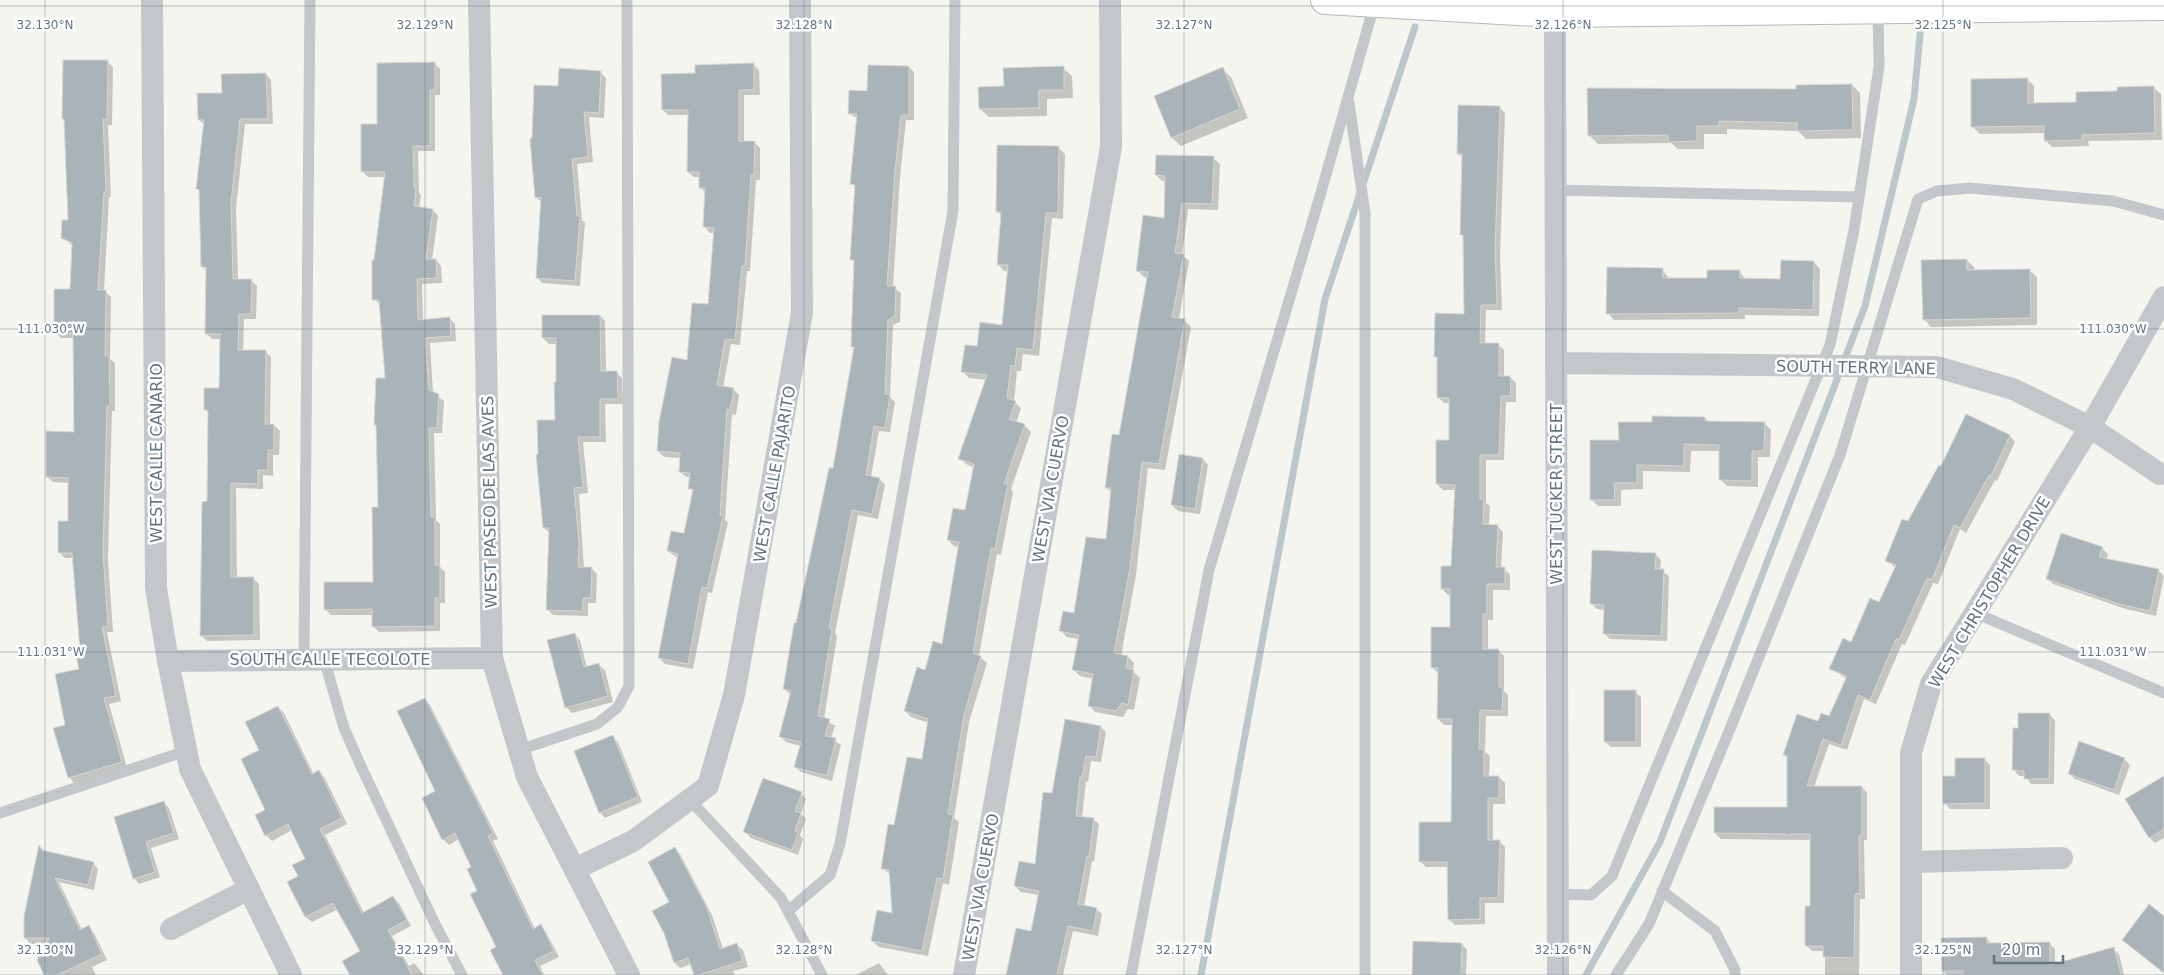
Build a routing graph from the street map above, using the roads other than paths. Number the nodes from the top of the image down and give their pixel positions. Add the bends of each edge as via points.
1 (152, 0) edge
2 (310, 0) edge
3 (479, 0) edge
4 (627, 0) edge
5 (800, 0) edge
6 (955, 0) edge
7 (1110, 0) edge
8 (1325, 0) edge
9 (1375, 2) edge
10 (2164, 6) edge
11 (1890, 9) junction
12 (1556, 13) junction
13 (1348, 97) junction
14 (1556, 190) junction
15 (1859, 197) junction
16 (2164, 215) edge
17 (2164, 297) edge
18 (1556, 363) junction
19 (1822, 366) junction
20 (1866, 366) junction
21 (2090, 427) junction
22 (2160, 474) dead end
23 (1975, 613) junction
24 (492, 658) junction
25 (314, 659) junction
26 (168, 661) junction
27 (2164, 693) edge
28 (519, 750) junction
29 (186, 751) junction
30 (690, 800) junction
31 (0, 813) edge
32 (2062, 858) dead end
33 (1911, 862) junction
34 (575, 869) junction
35 (249, 889) junction
36 (1662, 891) junction
37 (1557, 894) junction
38 (788, 911) junction
39 (171, 929) dead end
40 (291, 975) edge
41 (462, 975) edge
42 (628, 975) edge
43 (822, 975) edge
44 (964, 975) edge
45 (1131, 975) edge
46 (1365, 975) edge
47 (1558, 975) edge
48 (1616, 975) edge
49 (1735, 975) edge
50 (1911, 975) edge

1 - 26 street, WEST CALLE CANARIO via 156,588
2 - 25 lane
3 - 24 street, WEST PASEO DE LAS AVES
4 - 28 lane via 628,686 618,707 597,724
5 - 30 street, WEST CALLE PAJARITO via 802,313 734,695 708,786
6 - 38 lane via 953,211 840,844 830,875
7 - 44 street, WEST VIA CUERVO via 1111,147
8 - 9 main road
9 - 12 main road
9 - 13 lane
10 - 11 main road
11 - 12 main road
11 - 15 lane
12 - 14 street, WEST TUCKER STREET
13 - 45 lane via 1209,570
13 - 46 lane via 1365,212
14 - 15 lane
14 - 18 street, WEST TUCKER STREET
15 - 19 lane via 1830,345
16 - 20 lane via 2112,201 1970,188 1937,190 1918,199
17 - 21 street, WEST CHRISTOPHER DRIVE
18 - 19 street, SOUTH TERRY LANE
18 - 37 street, WEST TUCKER STREET
19 - 20 street, SOUTH TERRY LANE
19 - 37 lane via 1612,876 1591,895
20 - 21 street, SOUTH TERRY LANE via 1937,366 2014,390
20 - 36 lane via 1840,455
21 - 22 street, SOUTH TERRY LANE
21 - 23 street, WEST CHRISTOPHER DRIVE
23 - 27 lane
23 - 33 street, WEST CHRISTOPHER DRIVE via 1931,684 1911,753
24 - 25 street, SOUTH CALLE TECOLOTE
24 - 28 street, WEST PASEO DE LAS AVES
25 - 26 street, SOUTH CALLE TECOLOTE
25 - 41 lane via 359,762
26 - 29 street, WEST CALLE CANARIO
28 - 34 street, WEST PASEO DE LAS AVES via 527,777
29 - 31 lane
29 - 35 street, WEST CALLE CANARIO via 190,769
30 - 34 street, WEST CALLE PAJARITO via 633,841
30 - 38 lane via 781,898
32 - 33 street
33 - 50 street, WEST CHRISTOPHER DRIVE
34 - 42 street, WEST PASEO DE LAS AVES
35 - 39 street
35 - 40 street, WEST CALLE CANARIO
36 - 48 lane via 1649,924
36 - 49 lane via 1715,931
37 - 47 street, WEST TUCKER STREET
38 - 43 lane

